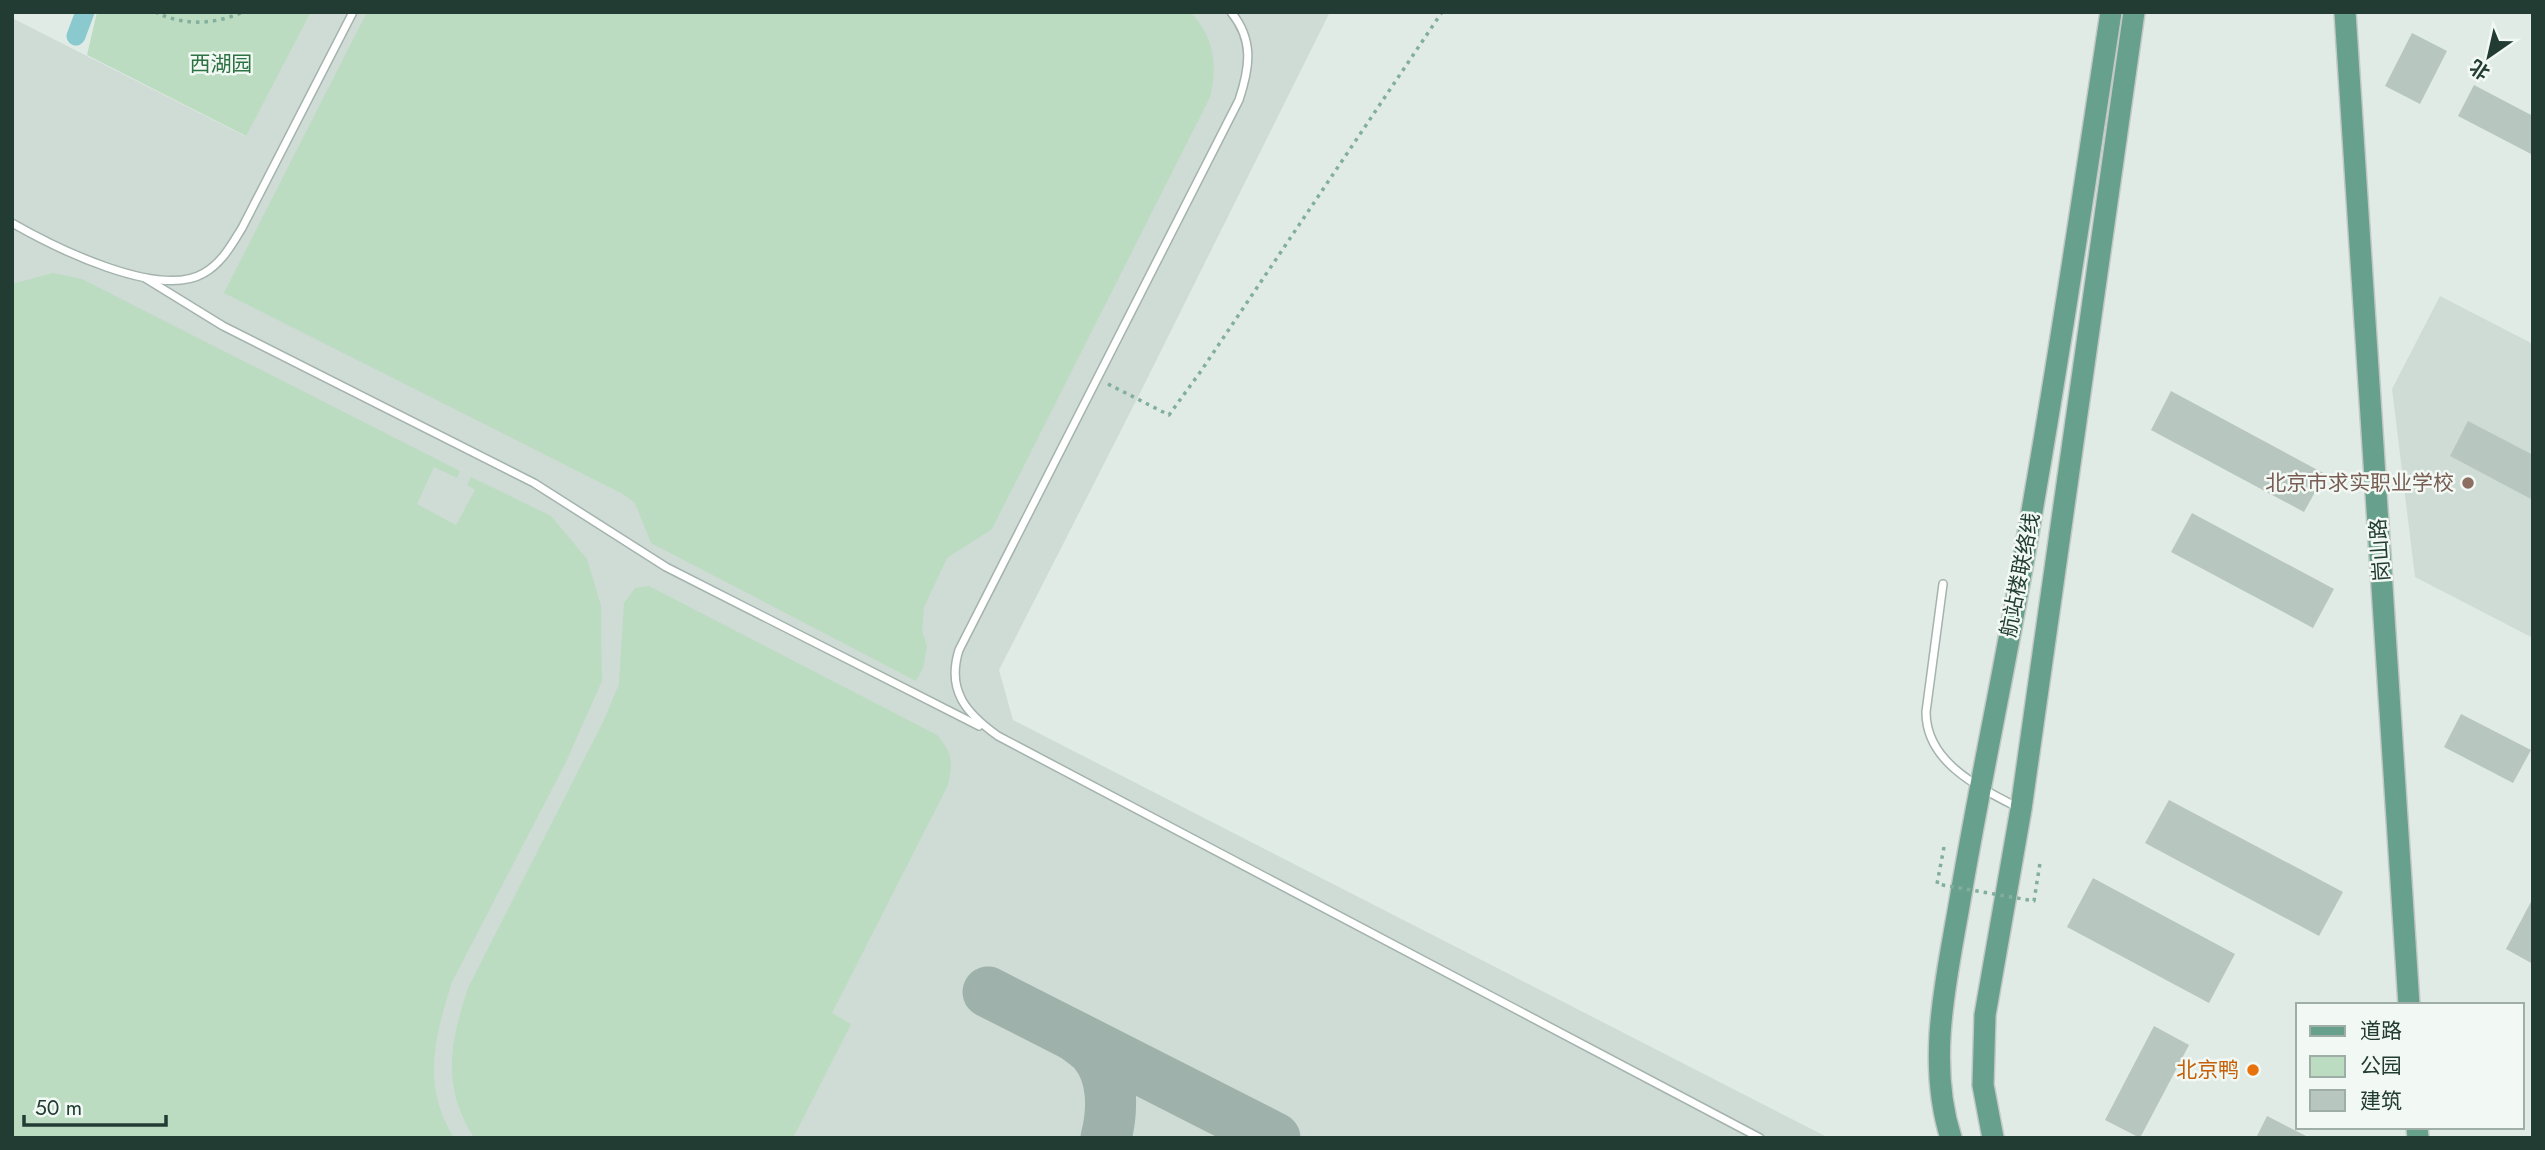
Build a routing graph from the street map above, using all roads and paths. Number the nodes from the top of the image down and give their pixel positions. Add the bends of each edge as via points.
1 (155, 12) edge
2 (243, 12) edge
3 (353, 12) edge
4 (1231, 12) edge
5 (1442, 12) edge
6 (2111, 12) edge
7 (2134, 12) edge
8 (2345, 12) edge
9 (12, 223) edge
10 (145, 278) junction
11 (1097, 379) junction
12 (1943, 584) dead end
13 (999, 736) junction
14 (1979, 787) junction
15 (2021, 809) junction
16 (1944, 847) dead end
17 (2040, 863) dead end
18 (2409, 1003) edge
19 (1760, 1138) edge
20 (1951, 1138) edge
21 (1993, 1138) edge

1 - 2 path via 199,23
3 - 10 lane via 242,228 223,256 203,274 191,278
4 - 11 lane via 1245,35 1249,57 1239,100
5 - 11 path via 1169,415
6 - 14 main road, 航站楼联络线 via 2051,408
7 - 15 main road, 航站楼联络线
8 - 18 main road, 岗山路
9 - 10 lane via 74,253
10 - 13 lane via 223,326 525,478 666,567
11 - 13 lane via 956,659 962,703 979,723
12 - 14 lane via 1926,724 1944,759
13 - 19 lane
14 - 15 lane
14 - 20 main road, 航站楼联络线 via 1942,1010 1941,1087
15 - 21 main road, 航站楼联络线 via 1985,1015 1983,1085
16 - 17 path, bridge via 1937,884 2034,901

